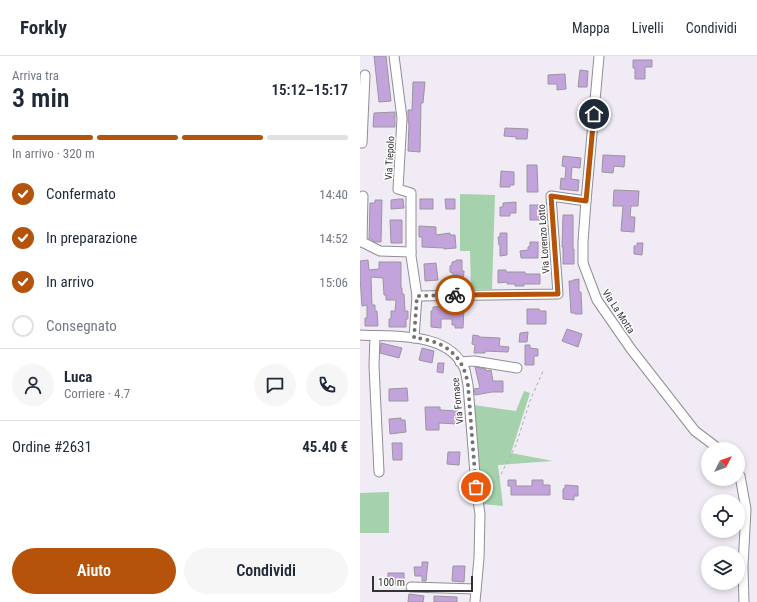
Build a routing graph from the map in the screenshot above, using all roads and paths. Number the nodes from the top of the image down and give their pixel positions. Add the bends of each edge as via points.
1 (394, 56) edge
2 (599, 56) edge
3 (365, 75) dead end
4 (360, 143) edge
5 (363, 196) dead end
6 (586, 201) junction
7 (361, 242) edge
8 (411, 252) junction
9 (417, 296) junction
10 (360, 335) edge
11 (375, 336) junction
12 (414, 338) junction
13 (460, 362) junction
14 (517, 368) dead end
15 (543, 371) dead end
16 (709, 442) edge
17 (378, 472) dead end
18 (742, 486) edge
19 (478, 499) junction
20 (411, 587) dead end
21 (476, 589) junction
22 (475, 602) edge
23 (744, 602) edge

1 - 8 street, Via Tiepolo via 402,118 398,189 411,193
2 - 6 street, Via La Motta
3 - 4 street
5 - 7 street
6 - 9 street, Via Lorenzo Lotto via 551,196 558,294
6 - 16 street, Via La Motta via 583,263 597,300 694,431
7 - 8 street via 380,251
8 - 9 street, Via Tiepolo
9 - 12 street, Via Tiepolo
10 - 11 street, Via Fornace
11 - 12 street, Via Fornace
11 - 17 street
12 - 13 street, Via Fornace via 447,348
13 - 14 street via 474,361
13 - 19 street, Via Fornace via 468,385
15 - 19 path via 516,445 501,474
18 - 23 street via 746,509
19 - 21 street, Via Fornace via 480,528
20 - 21 street
21 - 22 street, Via Fornace

